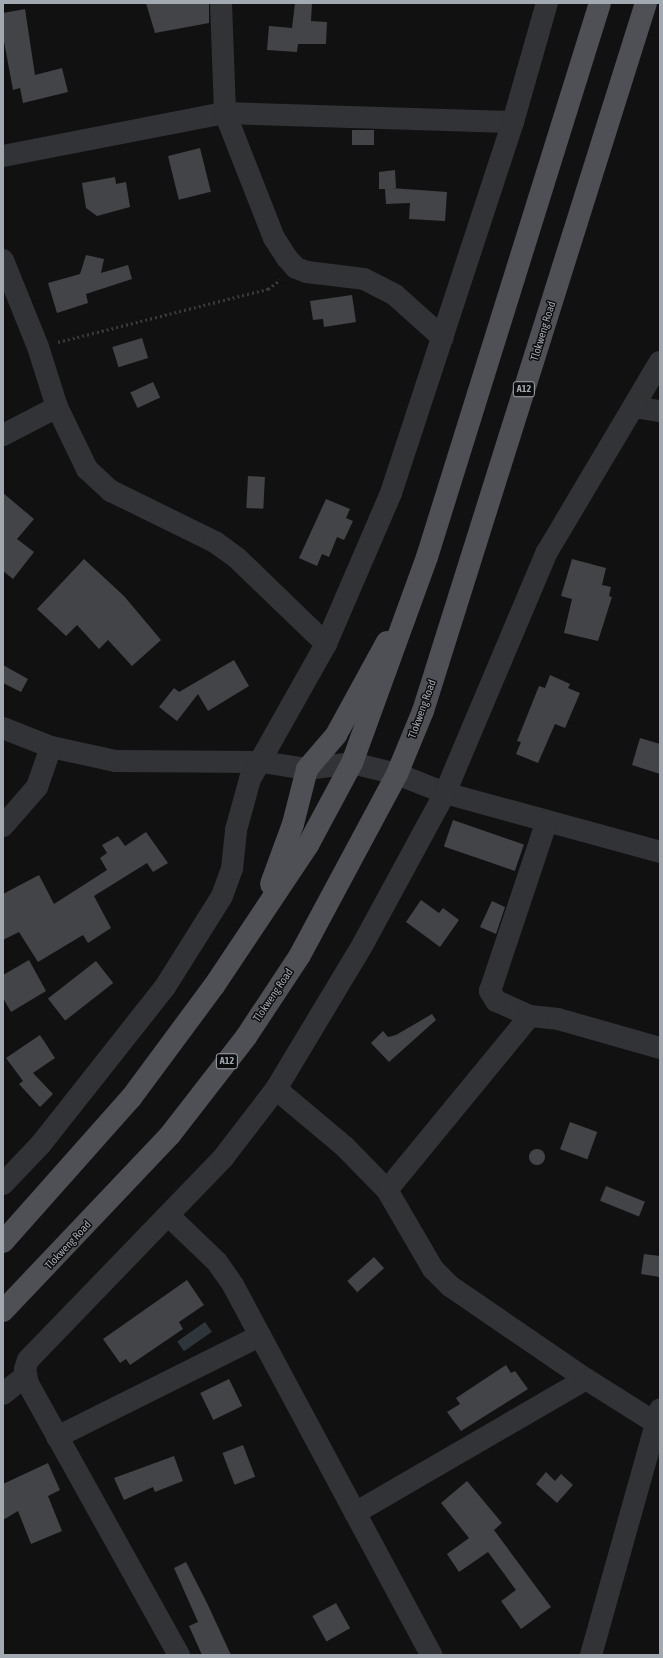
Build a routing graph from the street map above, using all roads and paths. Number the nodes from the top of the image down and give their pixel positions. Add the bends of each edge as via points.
1 (221, 3) edge
2 (547, 3) edge
3 (600, 3) edge
4 (646, 3) edge
5 (224, 113) junction
6 (513, 122) junction
7 (3, 156) edge
8 (3, 260) edge
9 (296, 268) junction
10 (443, 338) junction
11 (38, 347) junction
12 (660, 362) edge
13 (57, 407) junction
14 (634, 407) junction
15 (660, 411) edge
16 (3, 435) edge
17 (418, 582) junction
18 (326, 644) junction
19 (3, 728) edge
20 (51, 748) junction
21 (262, 762) junction
22 (352, 762) junction
23 (307, 769) junction
24 (397, 774) junction
25 (445, 793) junction
26 (547, 821) junction
27 (3, 826) edge
28 (660, 852) edge
29 (264, 909) junction
30 (530, 1016) junction
31 (660, 1048) edge
32 (276, 1089) junction
33 (3, 1184) edge
34 (388, 1190) junction
35 (169, 1216) junction
36 (3, 1242) edge
37 (3, 1310) edge
38 (260, 1336) junction
39 (25, 1376) junction
40 (586, 1379) junction
41 (3, 1394) edge
42 (658, 1415) edge
43 (57, 1437) junction
44 (355, 1513) junction
45 (179, 1655) edge
46 (431, 1655) edge
47 (591, 1655) edge

1 - 5 street
2 - 6 street
3 - 17 main road
4 - 24 main road, Tlokweng Road / A12 via 427,701
5 - 6 street
5 - 7 street
5 - 9 street via 274,238
6 - 10 street
8 - 11 street
9 - 10 street via 364,279 395,295
9 - 11 path via 268,289
10 - 18 street via 391,493
11 - 13 street
12 - 14 street
13 - 16 street
13 - 18 street via 82,460 95,478 131,502 215,542 237,558
14 - 15 street
14 - 25 street via 532,584
17 - 22 main road
17 - 23 main road via 403,618 336,735
18 - 21 street
19 - 20 street
20 - 21 street via 116,761
20 - 27 street via 37,787
21 - 23 street
21 - 33 street via 250,779 242,801 232,869 222,896 164,987 41,1144
22 - 23 street
22 - 24 street
22 - 29 main road via 308,845
23 - 29 main road via 295,818
24 - 25 street
24 - 37 main road, Tlokweng Road / A12 via 300,955 246,1037 170,1135
25 - 26 street
25 - 32 street via 363,944
26 - 28 street
26 - 30 street via 490,991 496,1001
29 - 36 main road via 214,986 131,1098
30 - 31 street via 558,1020
30 - 34 street
32 - 34 street via 345,1147
32 - 35 street via 223,1158
34 - 40 street via 433,1269 450,1286
35 - 38 street via 217,1262
35 - 39 street via 28,1360
38 - 43 street
38 - 44 street
39 - 41 street
39 - 43 street
40 - 42 street
40 - 44 street
42 - 47 street
43 - 45 street
44 - 46 street

